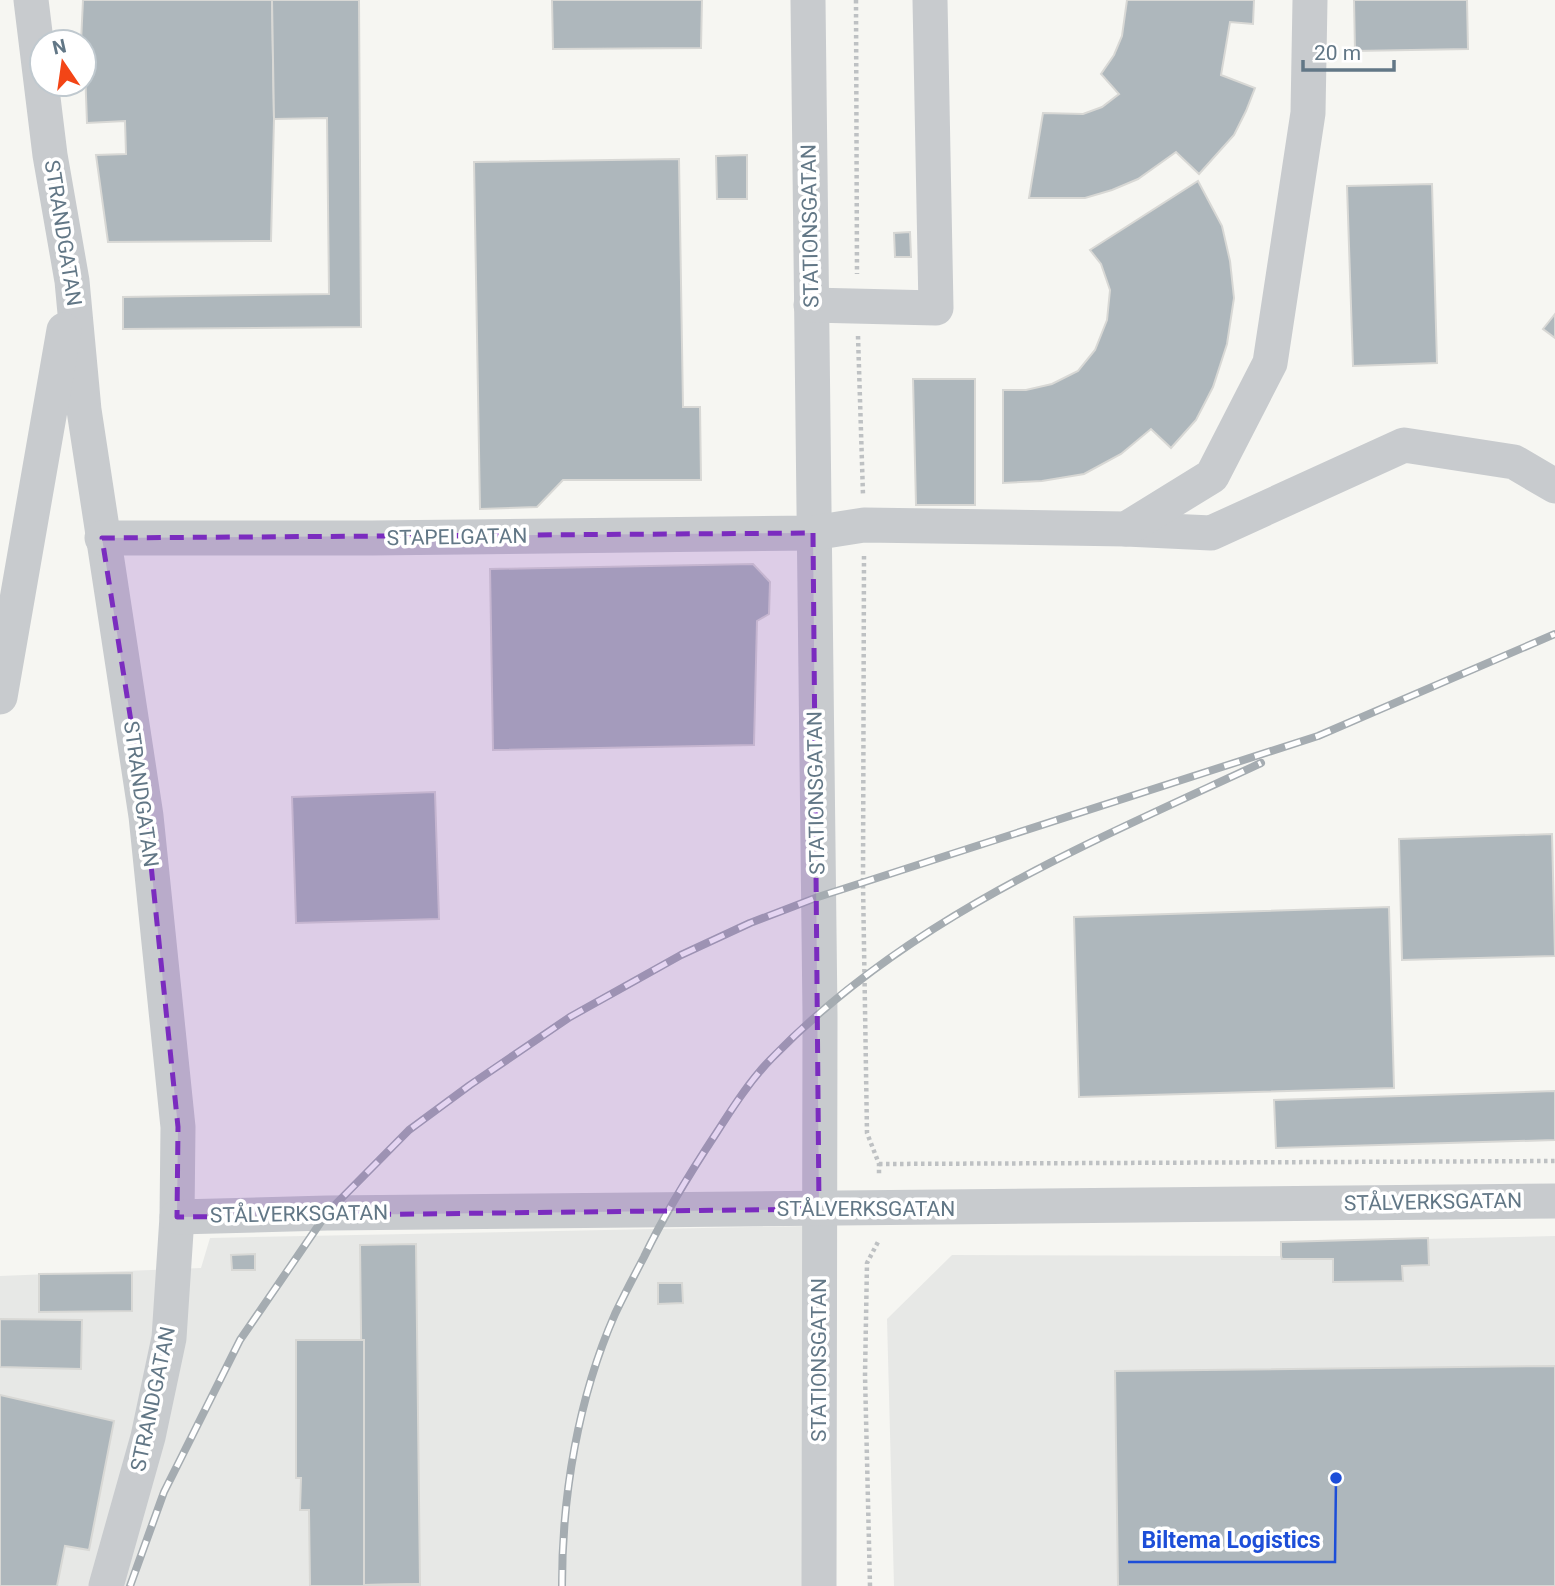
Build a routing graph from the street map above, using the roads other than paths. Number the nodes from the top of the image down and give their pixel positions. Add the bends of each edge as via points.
1 (31, 0) edge
2 (808, 0) edge
3 (930, 0) edge
4 (1310, 0) edge
5 (72, 281) junction
6 (811, 305) junction
7 (1555, 486) edge
8 (1126, 529) junction
9 (813, 533) junction
10 (102, 538) junction
11 (0, 697) edge
12 (1555, 1201) edge
13 (819, 1209) junction
14 (177, 1217) junction
15 (106, 1586) edge
16 (819, 1586) edge

1 - 5 street, STRANDGATAN via 50,155
2 - 6 street, STATIONSGATAN
3 - 6 street via 936,308
4 - 8 street via 1308,113 1270,363 1212,476
5 - 10 street, STRANDGATAN
5 - 11 street
6 - 9 street, STATIONSGATAN
7 - 8 street, STAPELGATAN via 1514,462 1404,445 1212,533
8 - 9 street, STAPELGATAN via 864,525
9 - 10 street, STAPELGATAN
9 - 13 street, STATIONSGATAN
10 - 14 street, STRANDGATAN via 146,816 178,1127
12 - 13 street, STÅLVERKSGATAN
13 - 14 street, STÅLVERKSGATAN
13 - 16 street, STATIONSGATAN
14 - 15 street, STRANDGATAN via 169,1338 148,1437

